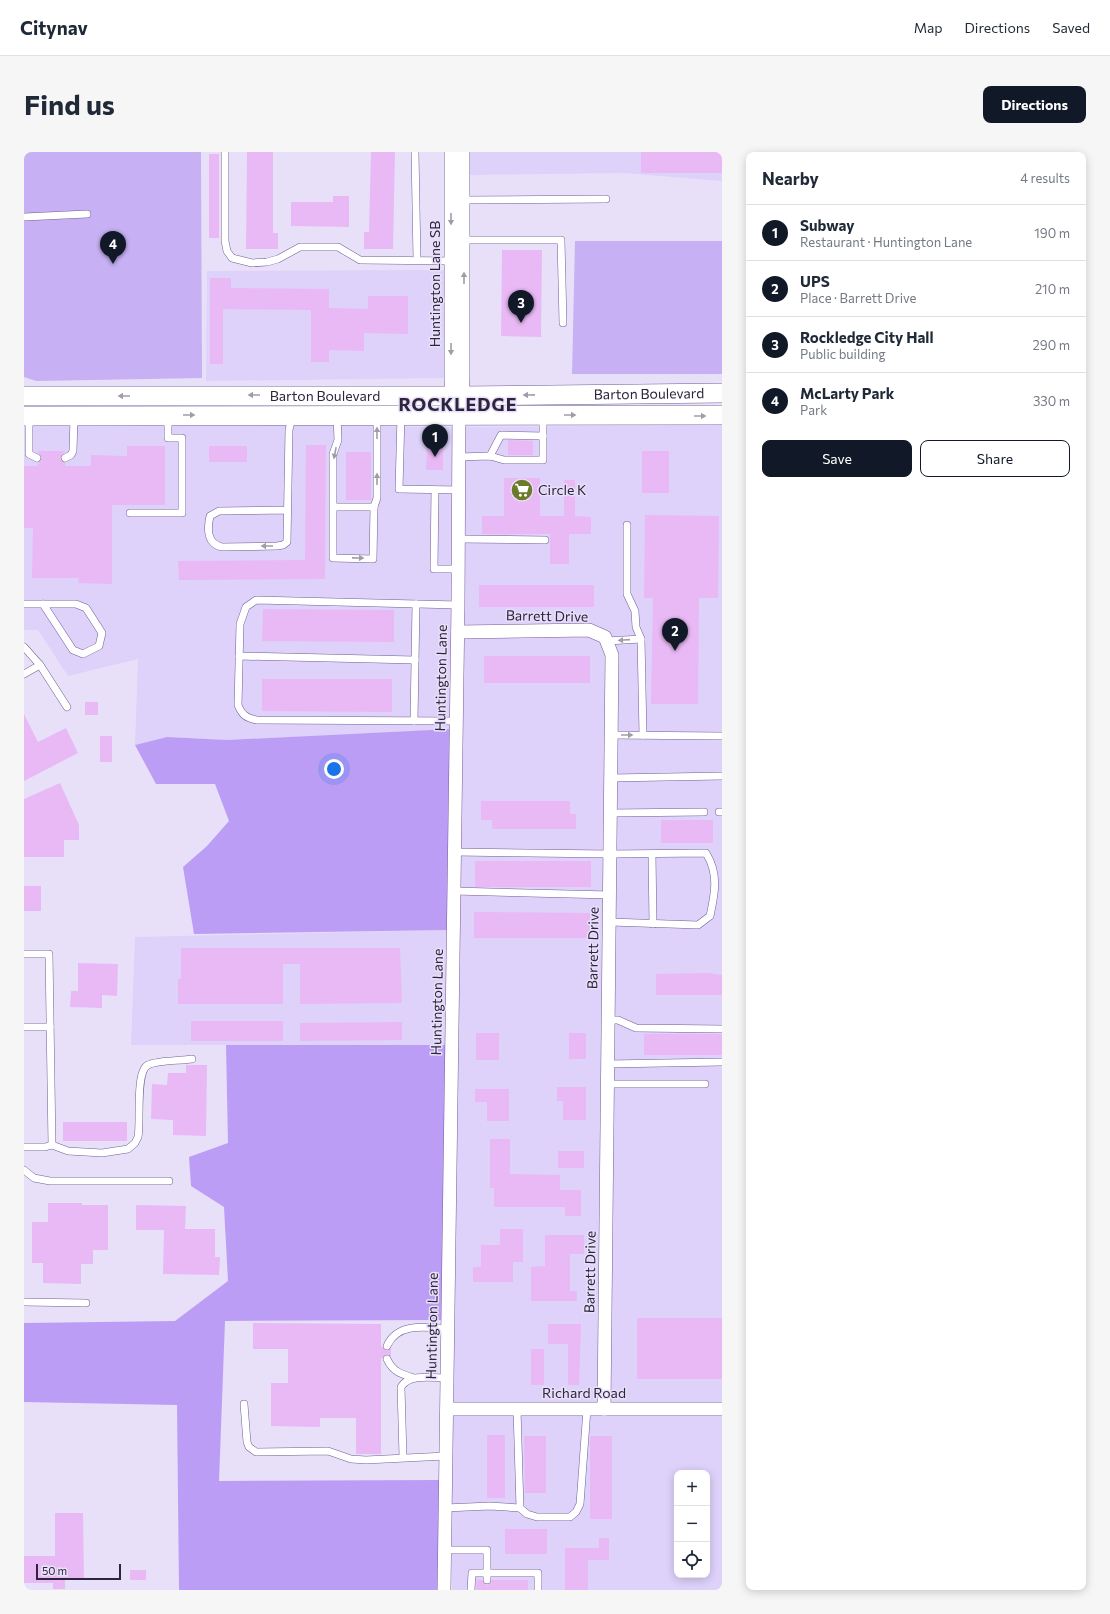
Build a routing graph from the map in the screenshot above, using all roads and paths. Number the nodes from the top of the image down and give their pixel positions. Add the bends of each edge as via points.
1 (225, 152) edge
2 (415, 152) edge
3 (451, 152) edge
4 (464, 152) edge
5 (606, 199) dead end
6 (457, 200) junction
7 (87, 214) dead end
8 (24, 217) edge
9 (451, 240) junction
10 (464, 240) junction
11 (416, 260) junction
12 (451, 261) junction
13 (464, 261) junction
14 (457, 306) junction
15 (563, 323) dead end
16 (661, 393) junction
17 (722, 393) edge
18 (293, 395) junction
19 (24, 396) edge
20 (457, 396) junction
21 (377, 414) junction
22 (401, 414) junction
23 (459, 414) junction
24 (168, 415) junction
25 (293, 415) junction
26 (337, 415) junction
27 (543, 415) junction
28 (27, 416) edge
29 (74, 416) junction
30 (661, 416) junction
31 (722, 416) edge
32 (543, 436) junction
33 (490, 456) junction
34 (459, 457) junction
35 (37, 458) dead end
36 (65, 458) dead end
37 (435, 490) junction
38 (459, 490) junction
39 (334, 507) junction
40 (374, 507) junction
41 (287, 510) junction
42 (130, 513) dead end
43 (627, 525) dead end
44 (459, 539) junction
45 (545, 540) dead end
46 (458, 569) junction
47 (24, 604) edge
48 (43, 604) junction
49 (416, 604) junction
50 (458, 605) junction
51 (458, 632) junction
52 (641, 639) junction
53 (607, 641) junction
54 (24, 647) edge
55 (239, 656) junction
56 (415, 660) junction
57 (40, 665) junction
58 (24, 674) edge
59 (67, 707) dead end
60 (414, 721) junction
61 (457, 721) junction
62 (612, 735) junction
63 (643, 735) junction
64 (722, 736) edge
65 (722, 776) edge
66 (611, 778) junction
67 (704, 812) dead end
68 (611, 813) junction
69 (455, 852) junction
70 (610, 854) junction
71 (652, 854) junction
72 (454, 891) junction
73 (610, 895) junction
74 (610, 922) junction
75 (653, 924) junction
76 (24, 954) edge
77 (608, 1020) junction
78 (24, 1027) edge
79 (50, 1027) junction
80 (722, 1029) edge
81 (192, 1059) dead end
82 (722, 1062) edge
83 (608, 1064) junction
84 (608, 1084) junction
85 (705, 1084) dead end
86 (52, 1145) junction
87 (24, 1147) edge
88 (24, 1170) edge
89 (169, 1181) dead end
90 (24, 1302) edge
91 (86, 1303) dead end
92 (448, 1329) junction
93 (387, 1346) dead end
94 (387, 1359) dead end
95 (414, 1378) junction
96 (447, 1378) junction
97 (244, 1404) dead end
98 (446, 1409) junction
99 (517, 1409) junction
100 (587, 1409) junction
101 (604, 1409) junction
102 (722, 1409) edge
103 (446, 1456) junction
104 (403, 1457) junction
105 (445, 1508) junction
106 (520, 1508) junction
107 (444, 1550) junction
108 (487, 1577) junction
109 (444, 1590) edge
110 (471, 1590) edge
111 (538, 1590) edge

1 - 11 lane via 225,241 232,258 252,263 267,262 300,247 338,247 360,260
2 - 11 lane
3 - 6 street, Huntington Lane SB
4 - 6 street
5 - 6 lane
6 -> 9 street, Huntington Lane SB
6 - 10 street
7 - 8 lane
9 - 10 lane
9 - 12 street, Huntington Lane SB
10 - 13 street
10 - 15 lane via 562,240
11 - 12 lane
12 - 13 lane
12 - 14 street, Huntington Lane SB
14 -> 13 street
14 - 20 street, Huntington Lane
16 - 17 main road, Barton Boulevard
16 -> 20 main road, Barton Boulevard
16 - 30 main road
18 -> 19 main road, Barton Boulevard
18 - 20 main road, Barton Boulevard
18 - 25 main road
20 - 23 street, Huntington Lane via 462,407
21 - 22 main road, Barton Boulevard
21 - 26 main road, Barton Boulevard
40 -> 21 lane via 377,498
22 - 23 main road, Barton Boulevard
22 - 37 lane via 399,489
23 - 27 main road, Barton Boulevard
23 - 34 street, Huntington Lane
24 -> 25 main road, Barton Boulevard
24 - 29 main road, Barton Boulevard
24 - 42 lane via 168,438 182,438 182,513
25 - 26 main road, Barton Boulevard
25 - 41 lane via 289,430
26 -> 39 lane via 338,440 333,454
27 -> 30 main road, Barton Boulevard
27 - 32 lane
28 - 29 main road, Barton Boulevard
28 - 35 lane via 29,454
29 - 36 lane via 73,451
30 -> 31 main road, Barton Boulevard
32 - 33 lane via 501,435
32 - 33 lane via 543,460 504,460
33 - 34 lane
34 - 38 street, Huntington Lane
37 - 38 lane
37 - 46 lane via 434,569
38 - 44 street, Huntington Lane
39 - 40 lane
39 -> 40 lane via 333,558 373,559
41 -> 41 lane via 287,542 283,545 222,547 215,546 209,538 210,516 219,511
43 - 52 lane via 627,594 635,611 636,627
44 - 45 lane
44 - 46 street, Huntington Lane
46 - 50 street, Huntington Lane
47 - 48 lane
48 - 48 lane via 76,604 86,608 102,633 99,646 83,654 73,650
49 - 50 lane
49 - 55 lane via 256,600 246,607 242,615
49 - 56 lane
50 - 51 street, Huntington Lane
51 - 53 street, Barrett Drive via 588,630 605,637
51 - 61 street, Huntington Lane
52 -> 53 lane
52 - 63 lane
53 - 62 street, Barrett Drive via 612,656
54 - 57 lane
55 - 56 lane
55 - 60 lane via 238,705 247,718
56 - 60 lane
57 - 58 lane
57 - 59 lane
60 - 61 lane
61 - 69 street, Huntington Lane
62 -> 63 lane
62 - 66 street, Barrett Drive
63 - 64 lane
65 - 66 lane
66 - 68 street, Barrett Drive
67 - 68 lane
68 - 70 street, Barrett Drive
69 - 70 lane
69 - 72 street, Huntington Lane
70 - 71 lane
70 - 73 street, Barrett Drive
71 - 75 lane
71 - 75 lane via 706,853 713,865 715,893 710,916 698,925
72 - 73 lane
72 - 92 street, Huntington Lane
73 - 74 street, Barrett Drive
74 - 75 lane
74 - 77 street, Barrett Drive
76 - 79 lane via 49,954
77 - 80 lane via 618,1020 636,1028
77 - 83 street, Barrett Drive
78 - 79 lane
79 - 86 lane
81 - 86 lane via 156,1063 143,1069 140,1079 138,1137 128,1149 102,1153 68,1152
82 - 83 lane
83 - 84 street, Barrett Drive
84 - 85 lane
84 - 101 street, Barrett Drive
86 - 87 lane
88 - 89 lane via 34,1178 50,1181
90 - 91 lane
92 - 93 lane via 420,1326 402,1330 389,1340
92 - 96 street, Huntington Lane
94 - 95 lane via 397,1373
95 - 96 lane
95 - 104 lane via 401,1387
96 - 98 street, Huntington Lane
97 - 104 lane via 247,1442 256,1452 328,1451 352,1459 366,1460
98 - 99 street, Richard Road
98 - 103 street, Huntington Lane
99 - 100 street, Richard Road
99 - 106 lane
100 - 101 street, Richard Road
100 - 106 lane via 580,1504 576,1512 570,1517 537,1517 527,1514
101 - 102 street, Richard Road
103 - 104 lane
103 - 105 street, Huntington Lane
105 - 106 lane
105 - 107 street, Huntington Lane
107 - 108 lane via 486,1550
107 - 109 street, Huntington Lane
108 - 110 lane via 472,1573
108 - 111 lane via 518,1577 538,1573

